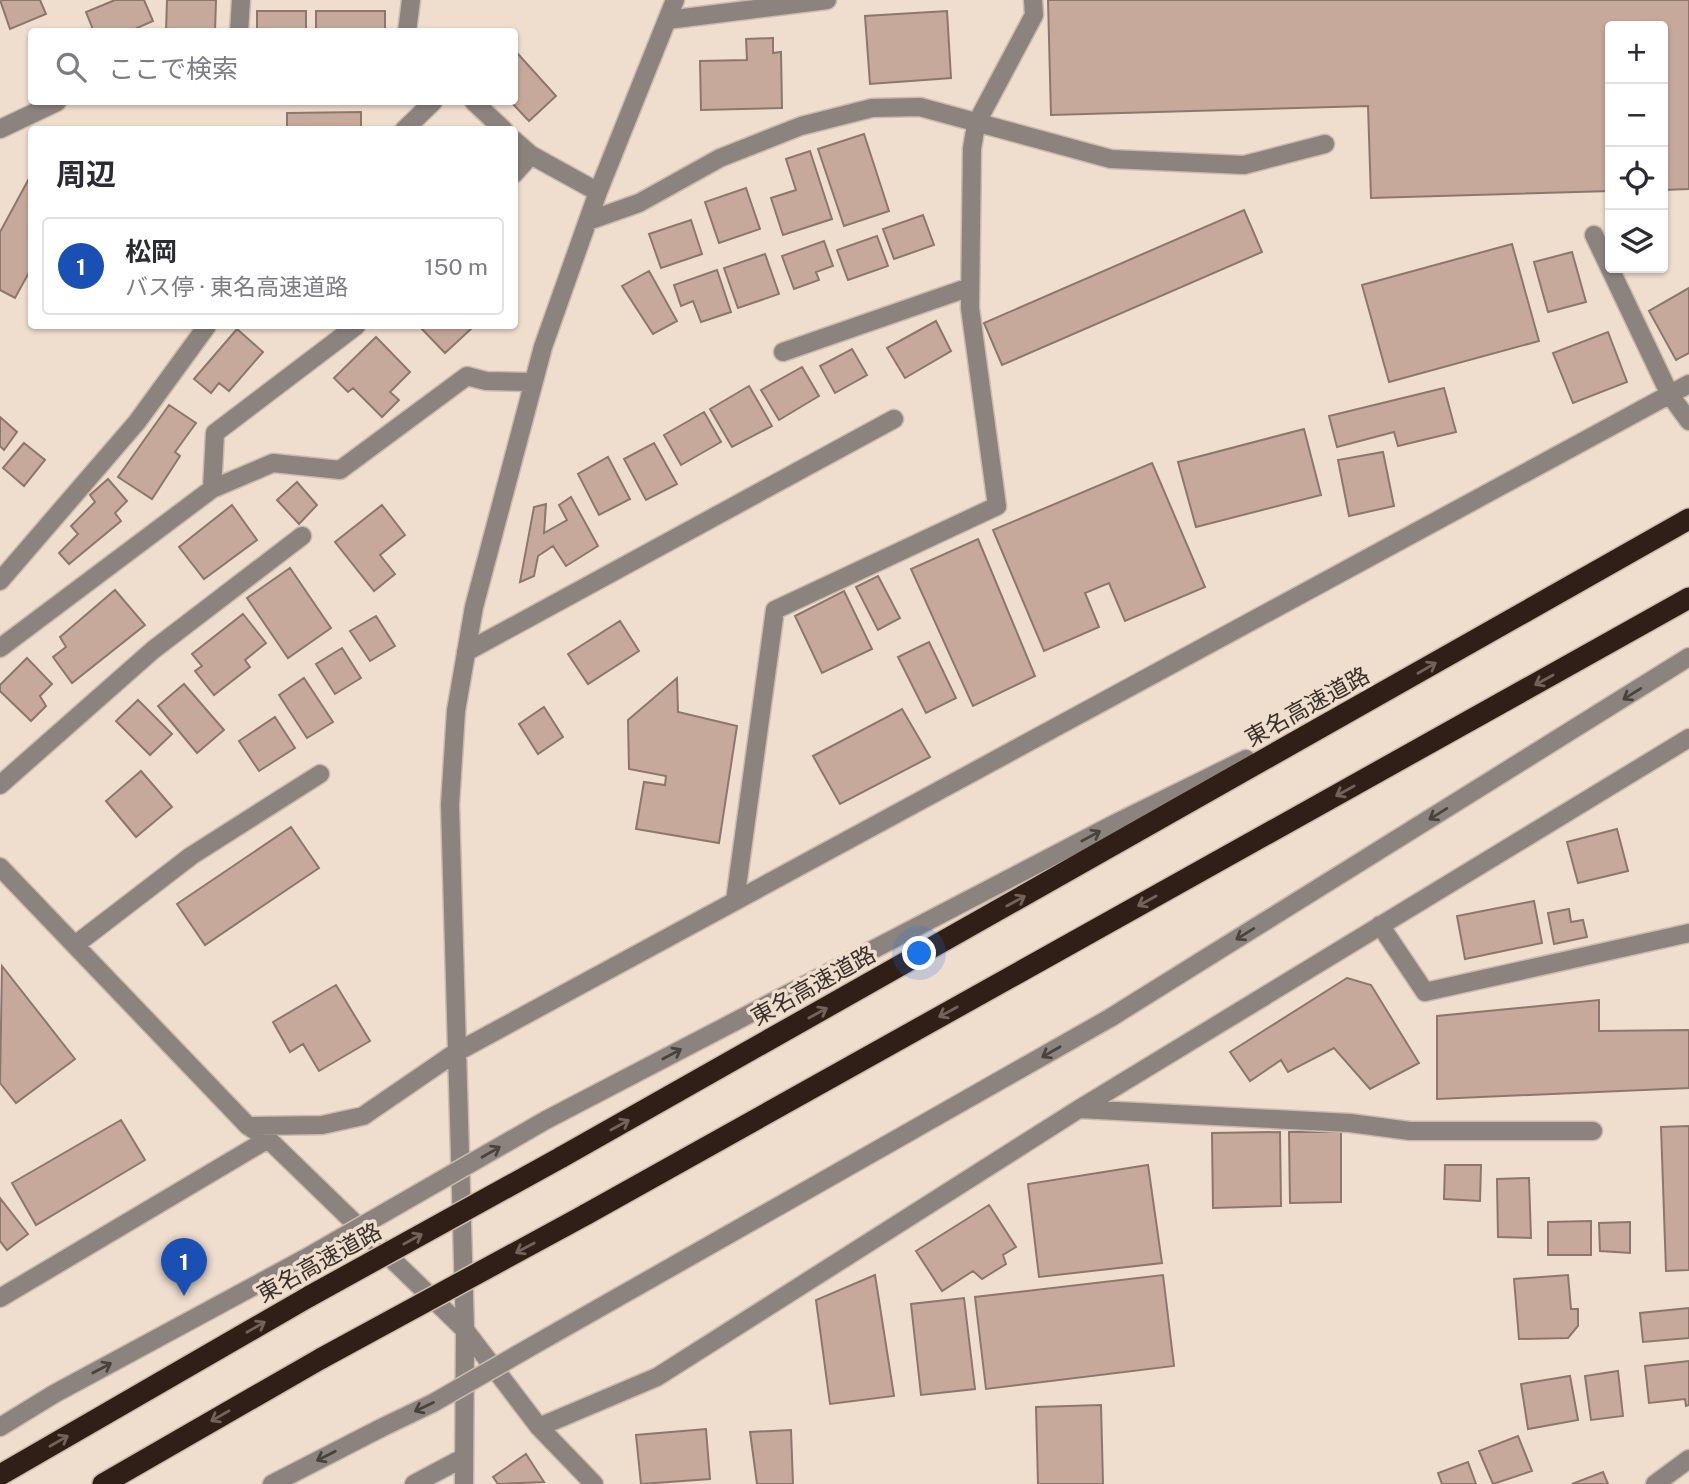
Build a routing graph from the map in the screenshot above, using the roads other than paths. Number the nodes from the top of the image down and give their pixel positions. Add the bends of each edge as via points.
1 (241, 0) edge
2 (411, 0) edge
3 (676, 0) edge
4 (827, 0) edge
5 (1032, 0) edge
6 (667, 20) junction
7 (239, 28) edge
8 (408, 28) edge
9 (51, 105) edge
10 (430, 105) edge
11 (477, 105) edge
12 (976, 124) junction
13 (408, 126) edge
14 (500, 126) edge
15 (0, 129) edge
16 (518, 144) edge
17 (1325, 144) dead end
18 (531, 155) junction
19 (518, 170) edge
20 (598, 192) junction
21 (588, 221) junction
22 (1594, 235) dead end
23 (970, 287) junction
24 (205, 329) edge
25 (352, 329) edge
26 (783, 352) dead end
27 (533, 382) junction
28 (1689, 384) edge
29 (1670, 395) junction
30 (894, 419) dead end
31 (1689, 421) edge
32 (212, 489) junction
33 (1689, 519) edge
34 (302, 536) dead end
35 (0, 581) edge
36 (1689, 598) edge
37 (0, 648) edge
38 (466, 652) junction
39 (1689, 657) edge
40 (1401, 683) junction
41 (1689, 738) edge
42 (320, 774) dead end
43 (0, 785) edge
44 (0, 867) edge
45 (735, 901) junction
46 (1380, 925) junction
47 (1689, 933) edge
48 (75, 945) junction
49 (456, 1053) junction
50 (1079, 1109) junction
51 (248, 1126) junction
52 (1592, 1131) dead end
53 (268, 1139) junction
54 (0, 1298) edge
55 (465, 1330) junction
56 (0, 1427) edge
57 (540, 1427) junction
58 (463, 1458) junction
59 (1689, 1459) edge
60 (0, 1475) edge
61 (103, 1484) edge
62 (272, 1484) edge
63 (414, 1484) edge
64 (464, 1484) edge
65 (594, 1484) edge
66 (1654, 1484) edge

1 - 7 street
2 - 8 street
3 - 6 street
4 - 6 street
5 - 12 street via 1034,15
6 - 20 street
9 - 15 street
10 - 13 street
11 - 14 street
12 - 17 street via 1111,159 1244,165
12 - 21 street via 920,107 873,108 801,126 720,158 639,203
12 - 23 street
16 - 18 street
18 - 19 street
18 - 20 street
20 - 21 street
21 - 27 street
22 - 29 street
23 - 26 street
23 - 45 street via 997,506 775,610
24 - 35 street via 137,422
25 - 32 street via 215,433
27 - 32 street via 467,376 340,470 273,463
27 - 38 street
28 - 29 street
29 - 31 street
29 - 45 street
30 - 38 street
32 - 37 street
40 -> 33 highway, 東名高速道路
34 - 43 street via 153,650
36 -> 61 highway, bridge
38 - 49 street via 456,711 450,806
39 -> 62 street, bridge via 1110,1018 548,1337
56 -> 40 street, bridge via 546,1120 1116,823
60 -> 40 highway, 東名高速道路, bridge
41 - 46 street
42 - 48 street via 191,856
44 - 48 street
45 - 49 street
46 - 47 street via 1425,992
46 - 50 street
48 - 51 street
49 - 51 street via 363,1116 322,1125
49 - 55 street
50 - 52 street via 1350,1123 1410,1131
50 - 57 street via 657,1377
51 - 53 street
53 - 54 street
53 - 55 street
55 - 57 street
55 - 58 street
57 - 65 street
58 - 63 street
58 - 64 street
59 - 66 street

